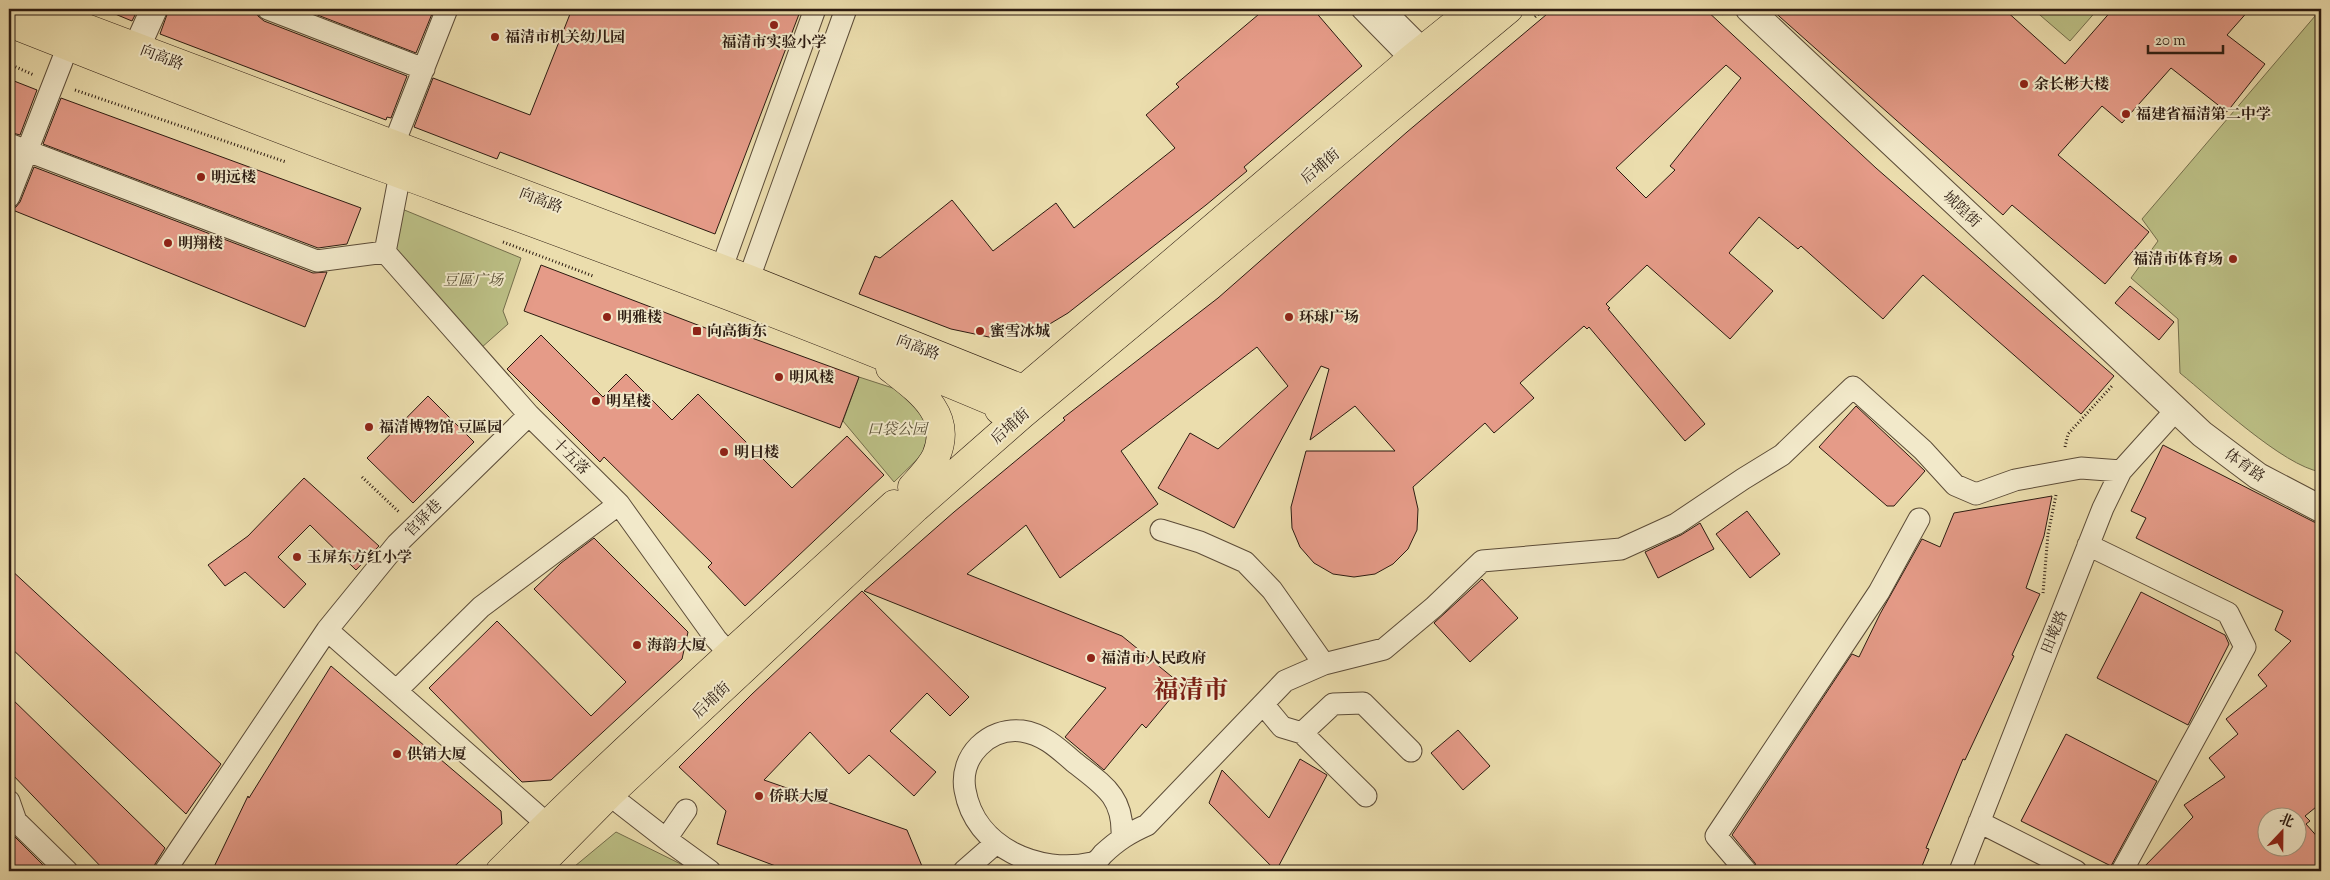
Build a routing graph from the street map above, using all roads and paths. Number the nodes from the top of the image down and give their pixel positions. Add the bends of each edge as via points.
1 (36, 9) edge
2 (154, 9) edge
3 (268, 9) edge
4 (447, 9) edge
5 (815, 9) edge
6 (846, 9) edge
7 (1362, 9) edge
8 (1384, 9) edge
9 (1473, 9) edge
10 (1544, 9) edge
11 (1717, 9) edge
12 (1749, 9) edge
13 (1519, 15) edge
14 (1724, 16) dead end
15 (9, 23) edge
16 (68, 46) junction
17 (1417, 54) junction
18 (9, 64) edge
19 (127, 69) junction
20 (424, 69) junction
21 (53, 83) junction
22 (18, 147) edge
23 (393, 162) junction
24 (292, 164) dead end
25 (9, 197) edge
26 (496, 239) dead end
27 (385, 252) junction
28 (598, 277) dead end
29 (718, 280) junction
30 (745, 289) junction
31 (863, 347) junction
32 (2119, 378) dead end
33 (1023, 402) junction
34 (2176, 410) junction
35 (529, 415) junction
36 (2121, 471) junction
37 (2060, 472) junction
38 (362, 476) dead end
39 (912, 488) junction
40 (619, 504) junction
41 (2321, 510) edge
42 (1919, 519) dead end
43 (414, 526) junction
44 (1161, 530) dead end
45 (2088, 545) junction
46 (2042, 598) dead end
47 (327, 630) junction
48 (737, 661) junction
49 (1324, 664) junction
50 (396, 691) junction
51 (1263, 704) junction
52 (1302, 733) junction
53 (1411, 751) dead end
54 (611, 793) junction
55 (1366, 796) dead end
56 (9, 801) edge
57 (686, 810) dead end
58 (1978, 822) junction
59 (547, 824) junction
60 (1122, 837) junction
61 (666, 839) junction
62 (996, 843) junction
63 (67, 871) edge
64 (165, 871) edge
65 (500, 871) edge
66 (534, 871) edge
67 (710, 871) edge
68 (964, 871) edge
69 (1746, 871) edge
70 (1960, 871) edge
71 (2076, 871) edge
72 (2122, 871) edge

1 - 23 main road, 向高路
2 - 19 street
3 - 20 street
4 - 20 street
5 - 29 street
6 - 30 street
7 - 17 street
8 - 17 street
9 - 17 main road, 后埔街
10 - 13 path
11 - 14 path
12 - 34 street, 城隍街
13 - 33 main road, 后埔街
15 - 16 main road, 向高路
16 - 19 main road, 向高路
16 - 21 street
17 - 33 main road, 后埔街
18 - 21 path
19 - 23 main road, 向高路
20 - 23 street
21 - 22 street
21 - 24 path
22 - 25 street
22 - 27 street via 317,261
23 - 27 street
23 - 29 main road, 向高路
26 - 28 path
27 - 35 street, 十五落
29 - 30 main road, 向高路
30 - 31 main road, 向高路
30 - 33 main road, 向高路
31 - 33 main road, 向高路
31 - 39 main road, 向高路 via 924,395 938,416 941,439 935,457
32 - 37 path via 2068,434
33 - 39 main road, 后埔街
33 - 48 main road, 后埔街 via 916,508
34 - 36 street, 田墘路
34 - 41 street, 体育路 via 2258,476
35 - 40 street, 十五落
35 - 43 street, 官驿巷
36 - 37 street via 2081,468
36 - 45 street, 田墘路
37 - 46 path via 2048,534
37 - 49 street via 2015,480 1976,494 1955,485 1923,450 1853,387 1782,455 1676,524 1621,549 1482,561 1384,649
38 - 43 path
39 - 48 main road, 后埔街
40 - 48 street, 十五落 via 716,640
40 - 50 street via 481,607
42 - 69 street via 1879,592 1716,836
43 - 47 street, 官驿巷
44 - 49 street via 1200,542 1245,562 1272,590
45 - 58 street, 田墘路
45 - 72 street via 2228,613 2245,647
47 - 50 street
47 - 64 street, 官驿巷
48 - 54 main road, 后埔街
48 - 59 main road, 后埔街
49 - 51 street via 1285,681
50 - 59 street
51 - 52 street via 1282,727
51 - 60 street via 1147,825
52 - 53 street via 1333,704 1363,703
52 - 55 street
54 - 61 street
54 - 66 main road, 后埔街
56 - 63 street via 16,821
57 - 61 street
58 - 70 street, 田墘路
58 - 71 street
59 - 65 main road, 后埔街
60 - 62 street via 1094,863 1059,867 1017,856
60 - 62 street via 1123,820 1117,801 1048,740 1022,731 1002,732 981,742 965,774 965,790 976,819
61 - 67 street
62 - 68 street

